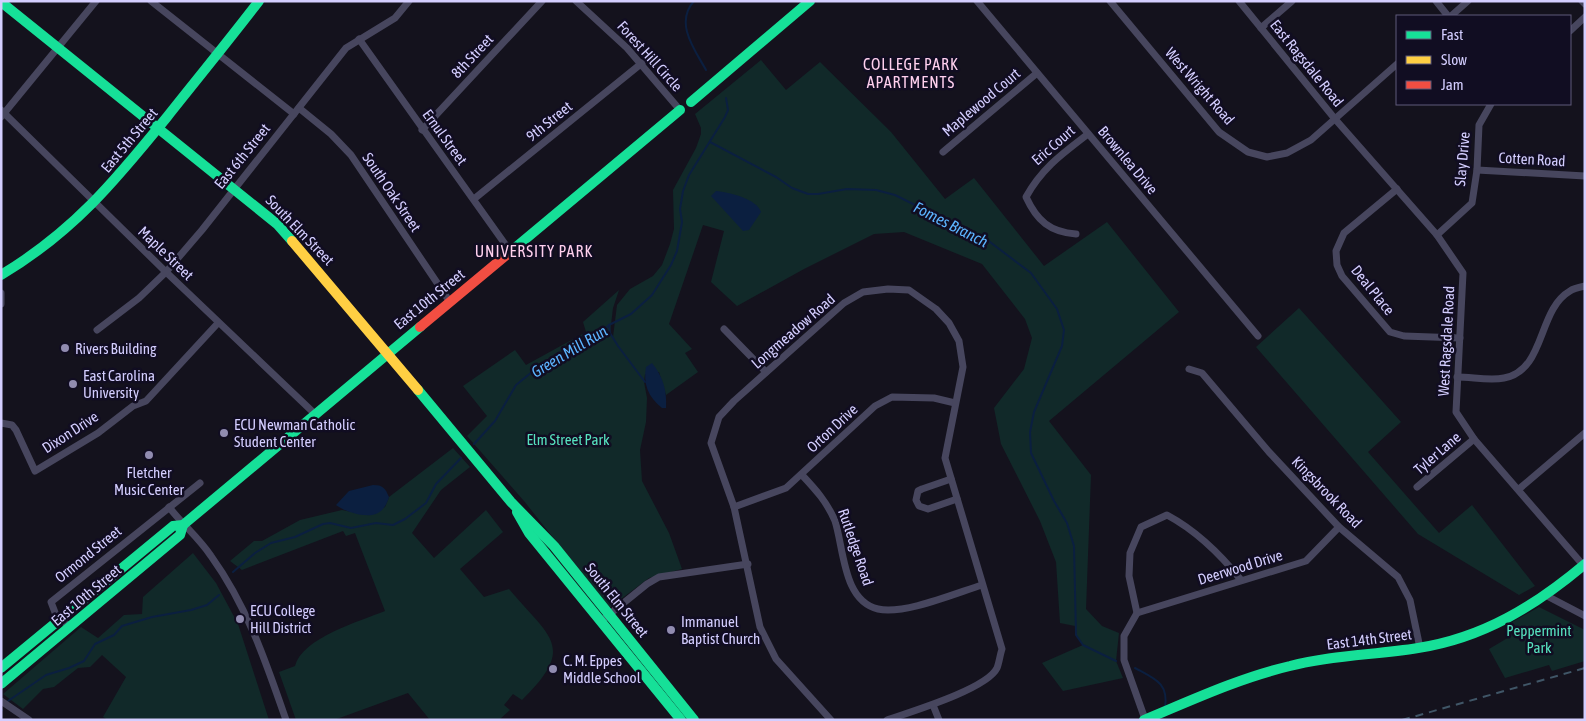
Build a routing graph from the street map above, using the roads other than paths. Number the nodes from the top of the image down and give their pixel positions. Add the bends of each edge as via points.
1 (96, 1) edge
2 (151, 1) edge
3 (259, 1) edge
4 (409, 1) edge
5 (542, 1) edge
6 (576, 1) edge
7 (810, 1) edge
8 (977, 1) edge
9 (1110, 1) edge
10 (1239, 1) edge
11 (1292, 1) edge
12 (1436, 1) edge
13 (1468, 1) edge
14 (1582, 1) edge
15 (1, 2) edge
16 (1585, 4) edge
17 (1449, 15) edge
18 (1451, 15) edge
19 (1585, 17) edge
20 (1261, 28) junction
21 (1571, 30) edge
22 (359, 39) junction
23 (60, 47) junction
24 (218, 53) junction
25 (642, 63) junction
26 (1396, 65) edge
27 (1037, 73) junction
28 (1490, 105) edge
29 (680, 110) junction
30 (296, 111) junction
31 (2, 113) edge
32 (1335, 119) junction
33 (159, 128) junction
34 (422, 130) junction
35 (1088, 134) junction
36 (943, 152) dead end
37 (1477, 170) junction
38 (1585, 176) edge
39 (234, 188) junction
40 (1397, 189) junction
41 (474, 199) junction
42 (96, 204) junction
43 (1076, 234) dead end
44 (1437, 235) junction
45 (510, 251) junction
46 (166, 272) junction
47 (1, 275) edge
48 (1585, 286) edge
49 (1, 293) edge
50 (450, 302) junction
51 (1, 304) edge
52 (218, 323) junction
53 (724, 329) dead end
54 (97, 330) dead end
55 (1258, 336) dead end
56 (1460, 338) junction
57 (387, 353) junction
58 (1189, 369) dead end
59 (766, 372) junction
60 (1457, 377) junction
61 (955, 403) junction
62 (315, 414) junction
63 (1, 423) edge
64 (1585, 433) edge
65 (1474, 438) junction
66 (802, 475) junction
67 (951, 479) junction
68 (200, 483) dead end
69 (1417, 487) dead end
70 (1519, 489) junction
71 (957, 499) junction
72 (169, 507) junction
73 (734, 507) junction
74 (183, 525) junction
75 (1339, 527) junction
76 (533, 530) junction
77 (554, 546) junction
78 (544, 553) junction
79 (748, 564) junction
80 (1584, 564) edge
81 (1241, 580) junction
82 (982, 585) junction
83 (1547, 596) junction
84 (1137, 613) junction
85 (1585, 616) edge
86 (604, 618) junction
87 (60, 619) junction
88 (70, 628) junction
89 (1420, 648) junction
90 (646, 659) junction
91 (637, 666) junction
92 (1, 668) edge
93 (1, 684) edge
94 (1, 701) edge
95 (933, 704) junction
96 (23, 718) edge
97 (30, 720) edge
98 (286, 720) edge
99 (681, 720) edge
100 (694, 720) edge
101 (831, 720) edge
102 (887, 720) edge
103 (939, 720) edge
104 (1144, 720) edge

1 - 23 street
2 - 24 street, South Oak Street
3 - 24 street, East 5th Street
4 - 22 street, East 6th Street via 395,18
5 - 34 street, 8th Street
6 - 25 street, Forest Hill Circle
7 - 29 street, East 10th Street
8 - 27 street, Brownlea Drive
9 - 32 street, West Wright Road via 1219,132 1248,152 1267,157 1287,153 1311,140
10 - 20 street, East Ragsdale Road
11 - 20 street
12 - 17 street
13 - 18 street
14 - 16 street
15 - 23 street, South Elm Street
19 - 21 street
20 - 32 street, East Ragsdale Road
22 - 30 street, East 6th Street via 346,48
22 - 34 street, Ernul Street
23 - 31 street
23 - 33 street, South Elm Street
24 - 30 street, South Oak Street
24 - 33 street, East 5th Street
25 - 29 street, Forest Hill Circle
25 - 41 street, 9th Street
26 - 32 street, West Wright Road
27 - 35 street, Brownlea Drive
27 - 36 street, Maplewood Court
28 - 37 street, Slay Drive via 1479,125
29 - 45 street, East 10th Street
30 - 39 street, East 6th Street
30 - 50 street, South Oak Street via 331,134 351,155
31 - 42 street, Maple Street
32 - 40 street, West Ragsdale Road
33 - 39 street, South Elm Street
33 - 42 street, East 5th Street
34 - 41 street, Ernul Street
35 - 43 street, Eric Court via 1036,178 1026,197 1045,226 1061,233
35 - 55 street, Brownlea Drive
37 - 38 street, Cotten Road
37 - 44 street, Slay Drive via 1472,203
39 - 46 street, East 6th Street
39 - 57 street, South Elm Street via 277,224
40 - 44 street, West Ragsdale Road
40 - 56 street, Deal Place via 1344,233 1336,251 1337,265 1342,276 1390,332 1404,336
41 - 45 street, Ernul Street
42 - 46 street, Maple Street
42 - 47 street, East 5th Street via 32,258
44 - 56 street, West Ragsdale Road via 1463,273
45 - 50 street, East 10th Street
46 - 52 street, Maple Street
46 - 54 street, East 6th Street via 139,298
48 - 60 street via 1570,291 1557,303 1528,364 1518,373 1504,378
49 - 51 street
50 - 57 street, East 10th Street
52 - 62 street, Maple Street
52 - 63 street, Dixon Drive via 146,401 133,406 98,433 35,471 18,433 12,426
53 - 59 street
56 - 60 street, West Ragsdale Road
57 - 62 street, East 10th Street
57 - 76 street, South Elm Street
58 - 75 street, Kingsbrook Road via 1202,373
59 - 61 street, Longmeadow Road via 844,303 864,292 909,290 949,322 960,341 963,367
59 - 73 street, Longmeadow Road via 719,417 714,429 711,443
60 - 65 street, West Ragsdale Road via 1456,412
61 - 66 street, Orton Drive via 934,398 892,396 875,406
61 - 67 street, Longmeadow Road via 945,458
62 - 74 street, East 10th Street
64 - 70 street
65 - 69 street, Tyler Lane
65 - 70 street, West Ragsdale Road
66 - 73 street, Orton Drive via 786,488
66 - 82 street, Rutledge Road via 823,497 835,522 852,585 862,602 879,610 912,608
67 - 71 street, Longmeadow Road
67 - 71 street via 922,489 916,500 919,506 928,509
68 - 72 street, Ormond Street
70 - 80 street, West Ragsdale Road
71 - 82 street, Longmeadow Road
72 - 74 street
72 - 87 street, Ormond Street via 51,602
73 - 79 street, Longmeadow Road
74 - 87 street, East 10th Street via 173,526
74 - 88 street, East 10th Street via 180,535
74 - 98 street via 209,553 237,596 254,631
75 - 81 street, Deerwood Drive via 1306,561
75 - 89 street, Kingsbrook Road via 1398,577 1410,600
76 - 77 street, South Elm Street
76 - 78 street, South Elm Street
77 - 78 street
77 - 86 street, South Elm Street
78 - 86 street, South Elm Street
79 - 86 street via 659,577
79 - 101 street, Longmeadow Road via 760,628 776,659
80 - 83 street, East 14th Street
81 - 84 street, Deerwood Drive
81 - 84 street via 1184,524 1167,515 1141,527 1130,552 1130,576
82 - 95 street, Longmeadow Road via 1002,649 996,669 985,680
83 - 85 street
83 - 89 street, East 14th Street via 1523,612 1476,634
84 - 104 street via 1124,636 1124,660
86 - 90 street, South Elm Street
86 - 91 street, South Elm Street
87 - 88 street
87 - 92 street, East 10th Street
88 - 93 street, East 10th Street
89 - 104 street, East 14th Street via 1312,661 1246,678
90 - 91 street
90 - 100 street, South Elm Street
91 - 99 street, South Elm Street
94 - 96 street
95 - 102 street, Longmeadow Road
95 - 103 street
96 - 97 street

